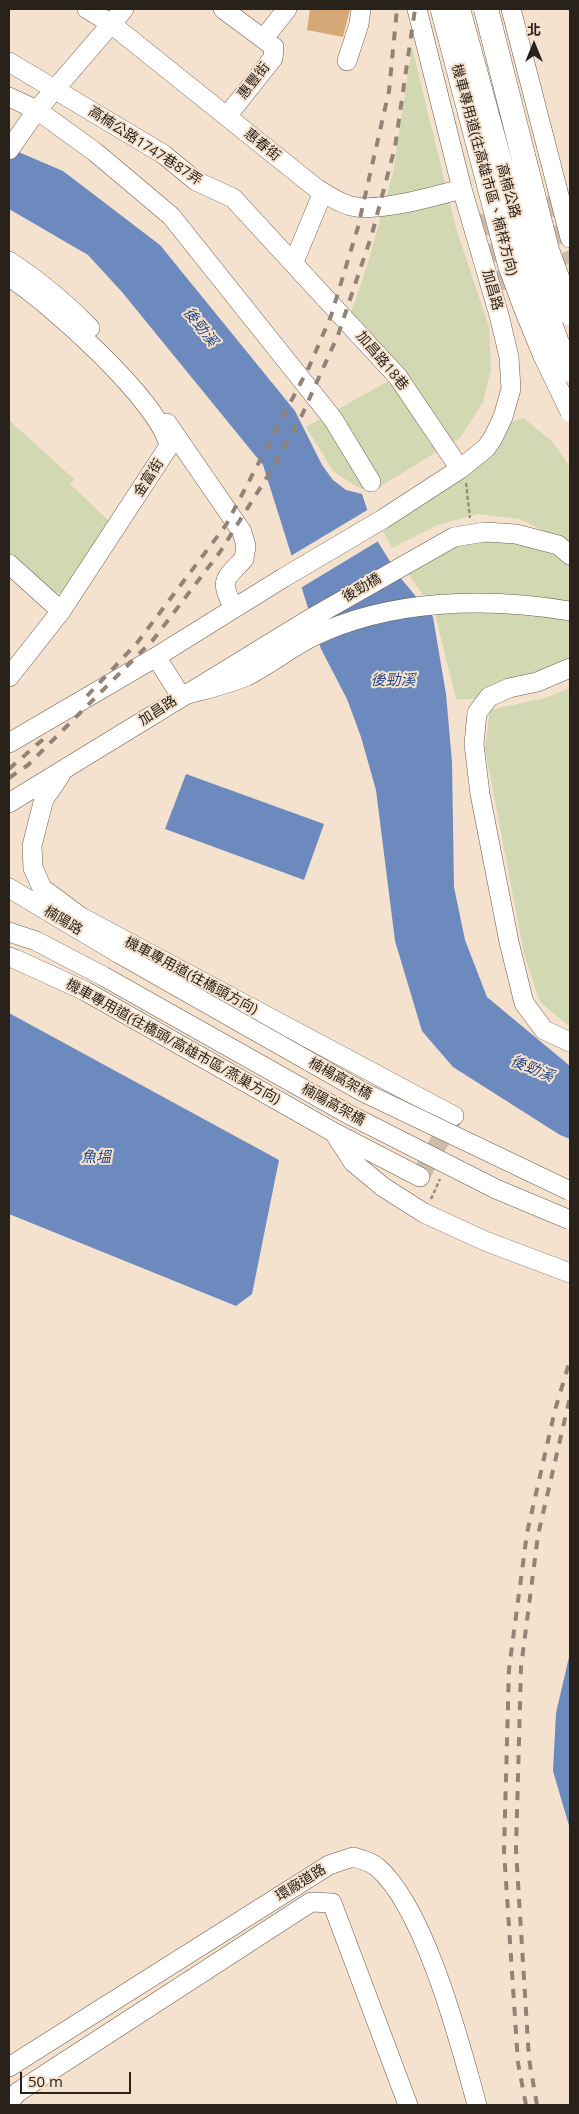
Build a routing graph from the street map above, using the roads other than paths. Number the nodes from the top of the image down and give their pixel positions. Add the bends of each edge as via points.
1 (87, 9) edge
2 (124, 9) edge
3 (223, 9) edge
4 (287, 9) edge
5 (361, 9) edge
6 (417, 9) edge
7 (440, 9) edge
8 (458, 9) edge
9 (486, 9) edge
10 (511, 9) edge
11 (110, 23) junction
12 (264, 38) junction
13 (347, 61) dead end
14 (9, 62) edge
15 (56, 89) junction
16 (9, 97) edge
17 (33, 116) junction
18 (227, 116) junction
19 (9, 150) edge
20 (462, 189) junction
21 (323, 192) junction
22 (570, 238) edge
23 (9, 260) edge
24 (294, 262) junction
25 (9, 277) edge
26 (570, 313) edge
27 (570, 370) edge
28 (570, 412) edge
29 (460, 469) junction
30 (371, 482) dead end
31 (570, 554) edge
32 (9, 564) edge
33 (234, 608) junction
34 (570, 611) edge
35 (62, 612) junction
36 (311, 629) junction
37 (156, 657) junction
38 (570, 668) edge
39 (9, 677) edge
40 (181, 696) junction
41 (9, 743) edge
42 (62, 772) junction
43 (9, 804) edge
44 (9, 888) edge
45 (42, 888) junction
46 (57, 917) junction
47 (9, 932) edge
48 (9, 941) edge
49 (118, 953) joint
50 (9, 957) edge
51 (103, 976) junction
52 (570, 1042) edge
53 (454, 1116) dead end
54 (335, 1133) junction
55 (420, 1177) dead end
56 (570, 1191) edge
57 (570, 1220) edge
58 (570, 1273) edge
59 (9, 2067) edge
60 (9, 2102) edge
61 (408, 2105) edge
62 (476, 2105) edge

1 - 11 street, 惠春街
2 - 11 street
3 - 12 street
4 - 12 street
5 - 13 street
6 - 20 street, 加昌路
7 - 28 street, 機車專用道(往高雄市區、楠梓方向), bridge via 508,267 542,354
8 - 27 main road, 高楠公路, bridge via 525,254
9 - 26 main road, 高楠公路, bridge via 547,250
10 - 22 street
11 - 15 street
11 - 18 street, 惠春街
12 - 18 street, 惠豐街 via 274,48 273,58
14 - 15 street, 高楠公路1747巷87弄
15 - 17 street
15 - 24 street, 高楠公路1747巷87弄 via 163,154 196,180 233,198
16 - 17 street
17 - 19 street
17 - 30 street via 96,152 171,216 334,418
18 - 21 street, 惠春街
20 - 21 street, 惠春街 via 367,208 350,206
20 - 29 street, 加昌路 via 499,315 512,378 507,404 493,438
21 - 24 street
23 - 33 street via 72,310 140,382 242,532 246,546 244,559 231,571 225,586
24 - 29 street, 加昌路18巷 via 398,377
25 - 35 street, 金富街 via 90,343 139,397 167,436 169,446
29 - 33 street, 加昌路
31 - 36 street, 後勁橋 via 558,545 516,534 485,532 454,537 417,556
32 - 35 street
33 - 37 street
34 - 36 street via 507,603 415,608
35 - 39 street, 金富街
36 - 40 street, 加昌路
37 - 40 street
37 - 41 street
38 - 52 street via 489,697 477,712 474,744 482,803 524,1003 544,1030
40 - 42 street, 加昌路
42 - 43 street, 加昌路
42 - 45 street, 機車專用道(往橋頭方向) via 44,799 32,846 32,868
44 - 46 street, 楠陽路
45 - 46 street
45 - 53 street, 機車專用道(往橋頭方向) via 80,917
46 - 49 street, 楠陽路
47 - 51 street via 36,941
48 - 51 street
49 - 56 street, 楠楊高架橋, bridge via 363,1092
50 - 54 street, 機車專用道(往橋頭/高雄市區/燕巢方向) via 85,991
51 - 57 street, 楠陽高架橋, bridge via 348,1114 496,1189
54 - 55 street
54 - 58 street via 354,1162 383,1187 424,1213 485,1241
59 - 62 street, 環廠道路 via 329,1865 353,1856 376,1866 399,1892 411,1915 459,2040
60 - 61 street via 18,2092 311,1902 332,1903

